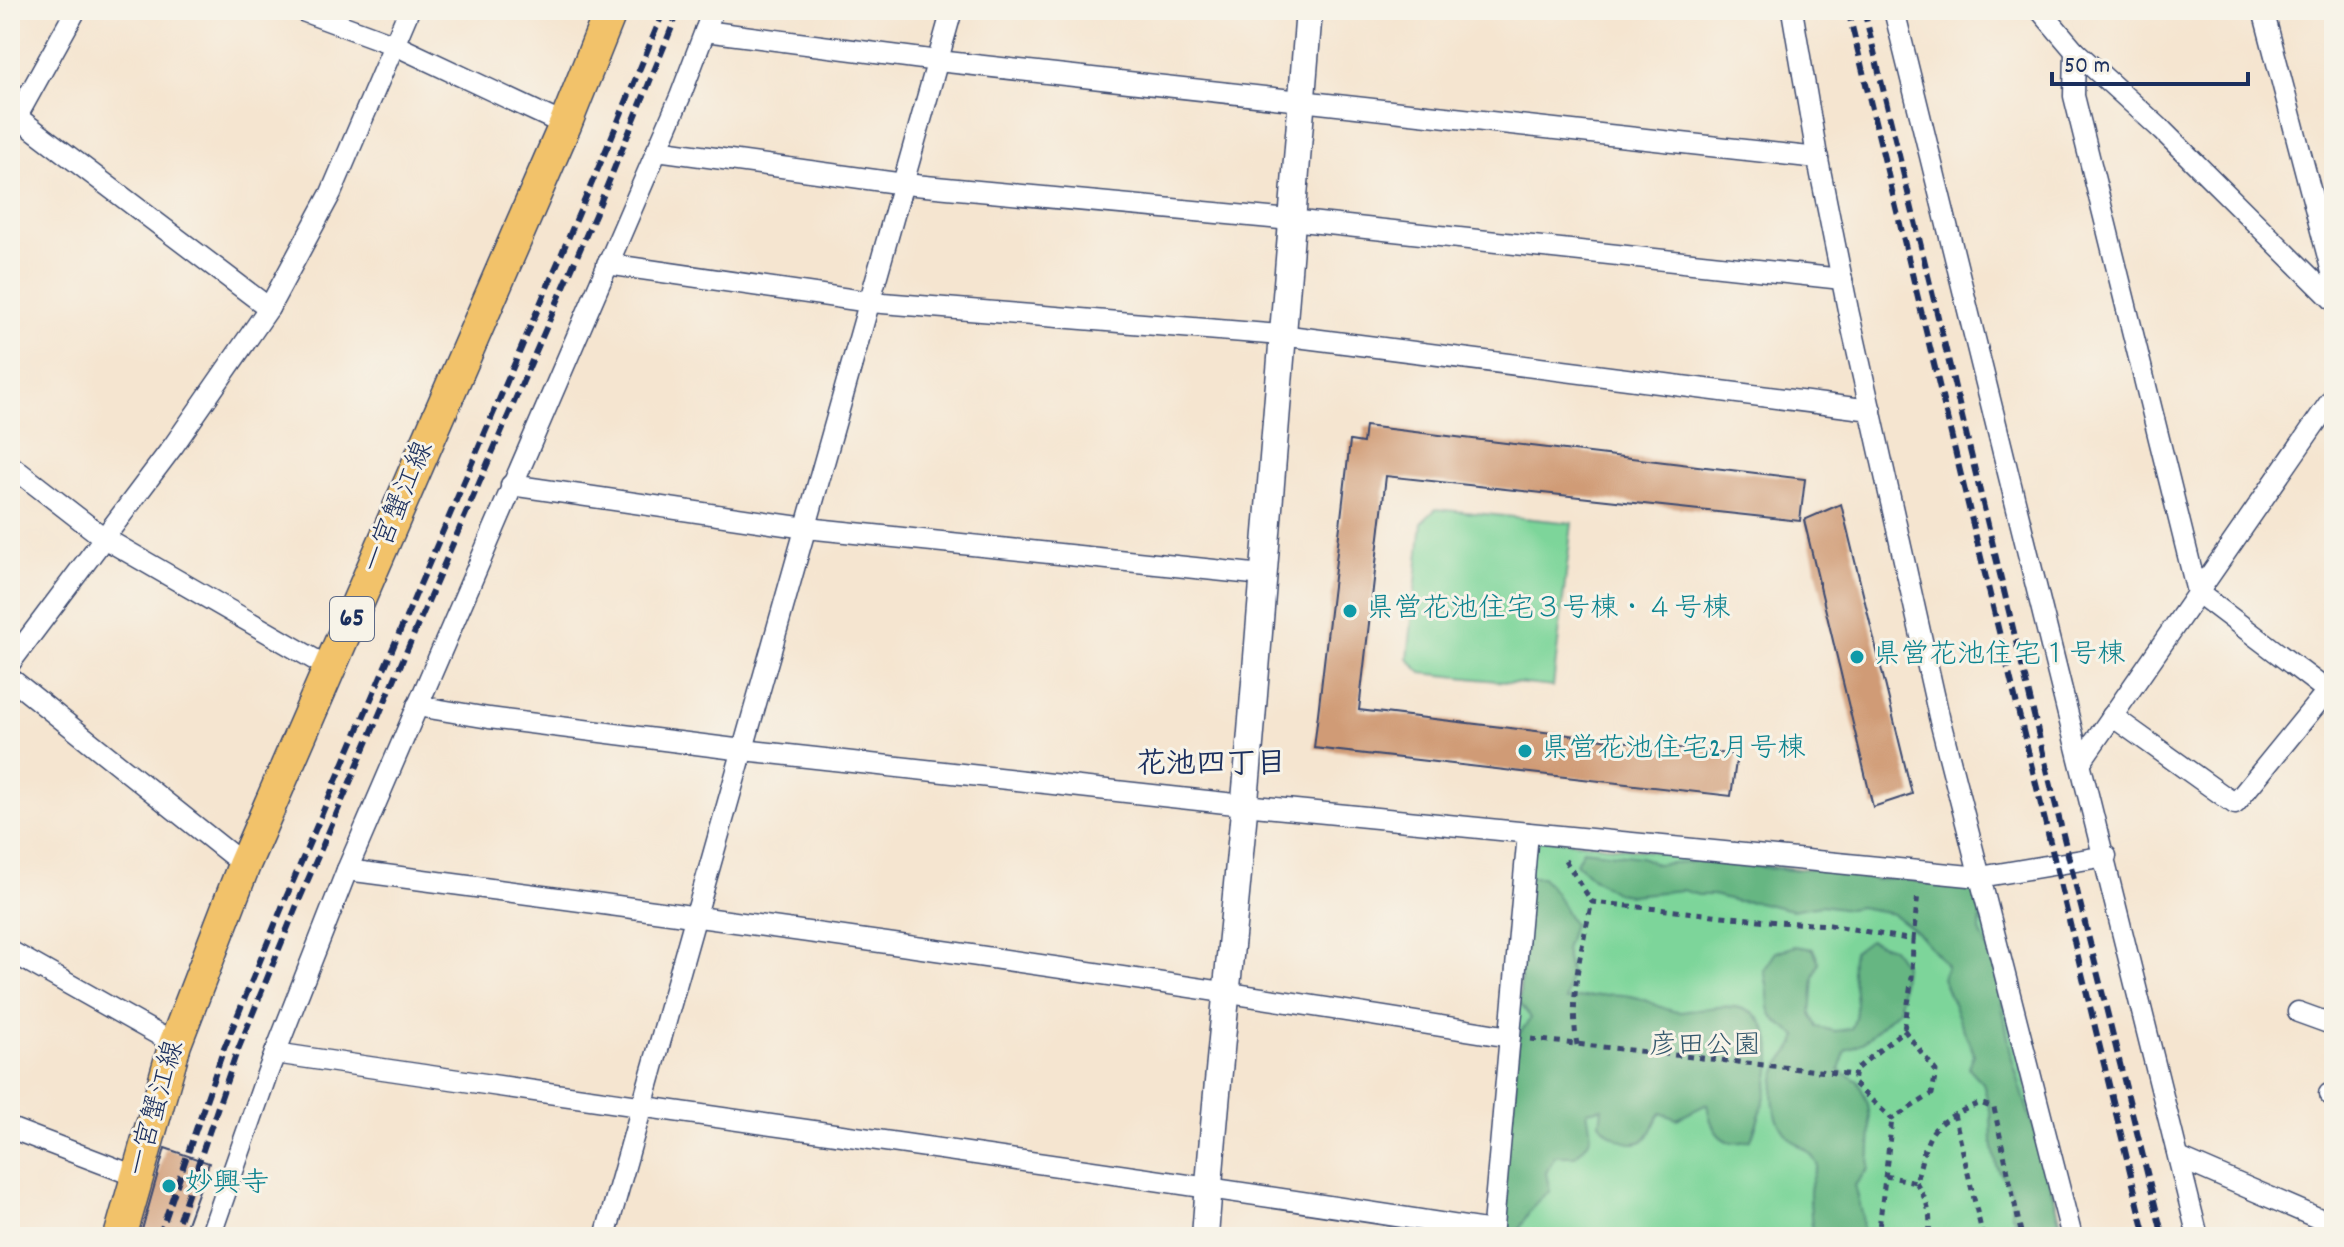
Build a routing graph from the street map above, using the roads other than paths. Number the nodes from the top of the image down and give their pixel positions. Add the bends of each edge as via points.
1 (76, 10) edge
2 (300, 10) edge
3 (409, 10) edge
4 (611, 10) edge
5 (713, 10) edge
6 (952, 10) edge
7 (1309, 10) edge
8 (1792, 10) edge
9 (1894, 10) edge
10 (2040, 10) edge
11 (2263, 10) edge
12 (705, 31) junction
13 (395, 45) junction
14 (2075, 51) junction
15 (938, 61) junction
16 (1301, 100) junction
17 (13, 123) edge
18 (565, 125) junction
19 (657, 150) junction
20 (1818, 158) junction
21 (904, 184) junction
22 (1291, 220) junction
23 (607, 264) junction
24 (1842, 279) junction
25 (2334, 280) edge
26 (2334, 301) edge
27 (870, 302) junction
28 (269, 308) junction
29 (1281, 335) junction
30 (2334, 396) edge
31 (1871, 410) junction
32 (10, 465) edge
33 (511, 485) junction
34 (806, 528) junction
35 (104, 538) junction
36 (1263, 575) junction
37 (2197, 592) junction
38 (10, 663) edge
39 (331, 669) junction
40 (10, 678) edge
41 (2331, 693) edge
42 (417, 706) junction
43 (2112, 716) junction
44 (743, 750) junction
45 (2082, 760) junction
46 (1244, 805) junction
47 (1528, 833) junction
48 (2106, 856) junction
49 (244, 865) junction
50 (347, 870) junction
51 (1980, 877) junction
52 (697, 916) junction
53 (10, 951) edge
54 (1225, 991) junction
55 (2298, 1012) dead end
56 (2334, 1025) edge
57 (1510, 1037) junction
58 (175, 1044) junction
59 (275, 1053) junction
60 (642, 1108) junction
61 (10, 1128) edge
62 (2179, 1158) junction
63 (138, 1177) junction
64 (1209, 1186) junction
65 (2334, 1225) edge
66 (1492, 1234) edge
67 (120, 1237) edge
68 (210, 1237) edge
69 (216, 1237) edge
70 (605, 1237) edge
71 (1205, 1237) edge
72 (2072, 1237) edge
73 (2198, 1237) edge

1 - 17 street
2 - 13 street
3 - 13 street
4 - 18 main road, 一宮蟹江線 / 65
5 - 12 street
6 - 15 street
7 - 16 street
8 - 20 street
9 - 45 street
10 - 14 street
11 - 25 street
12 - 15 street
12 - 19 street
13 - 18 street
13 - 28 street via 331,193
14 - 26 street
14 - 37 street via 2074,96
15 - 16 street
15 - 21 street
16 - 20 street
16 - 22 street
17 - 28 street
18 - 39 main road, 一宮蟹江線 / 65
19 - 21 street
19 - 23 street
20 - 24 street
21 - 22 street
21 - 27 street
22 - 24 street
22 - 29 street
23 - 27 street
23 - 33 street
24 - 31 street
27 - 29 street
27 - 34 street
28 - 35 street
29 - 31 street
29 - 36 street
30 - 37 street
31 - 51 street
32 - 35 street
33 - 34 street
33 - 42 street
34 - 36 street
34 - 44 street
35 - 38 street
35 - 39 street
36 - 46 street
37 - 41 street
37 - 43 street
39 - 49 main road, 一宮蟹江線 / 65
40 - 49 street
41 - 43 street via 2235,804
42 - 44 street
42 - 50 street
43 - 45 street
44 - 46 street
44 - 52 street
45 - 48 street
46 - 47 street
46 - 54 street
47 - 51 street
47 - 57 street
48 - 51 street
48 - 62 street
49 - 58 main road, 一宮蟹江線 / 65
50 - 52 street
50 - 59 street
51 - 72 street
52 - 54 street
52 - 60 street
53 - 58 street
54 - 57 street
54 - 64 street
55 - 56 street
57 - 66 street
58 - 63 main road, 一宮蟹江線 / 65
59 - 60 street
59 - 68 street
60 - 64 street
60 - 70 street
61 - 63 street
62 - 65 street
62 - 73 street
63 - 67 main road, 一宮蟹江線 / 65
64 - 66 street
64 - 71 street
68 - 69 street

